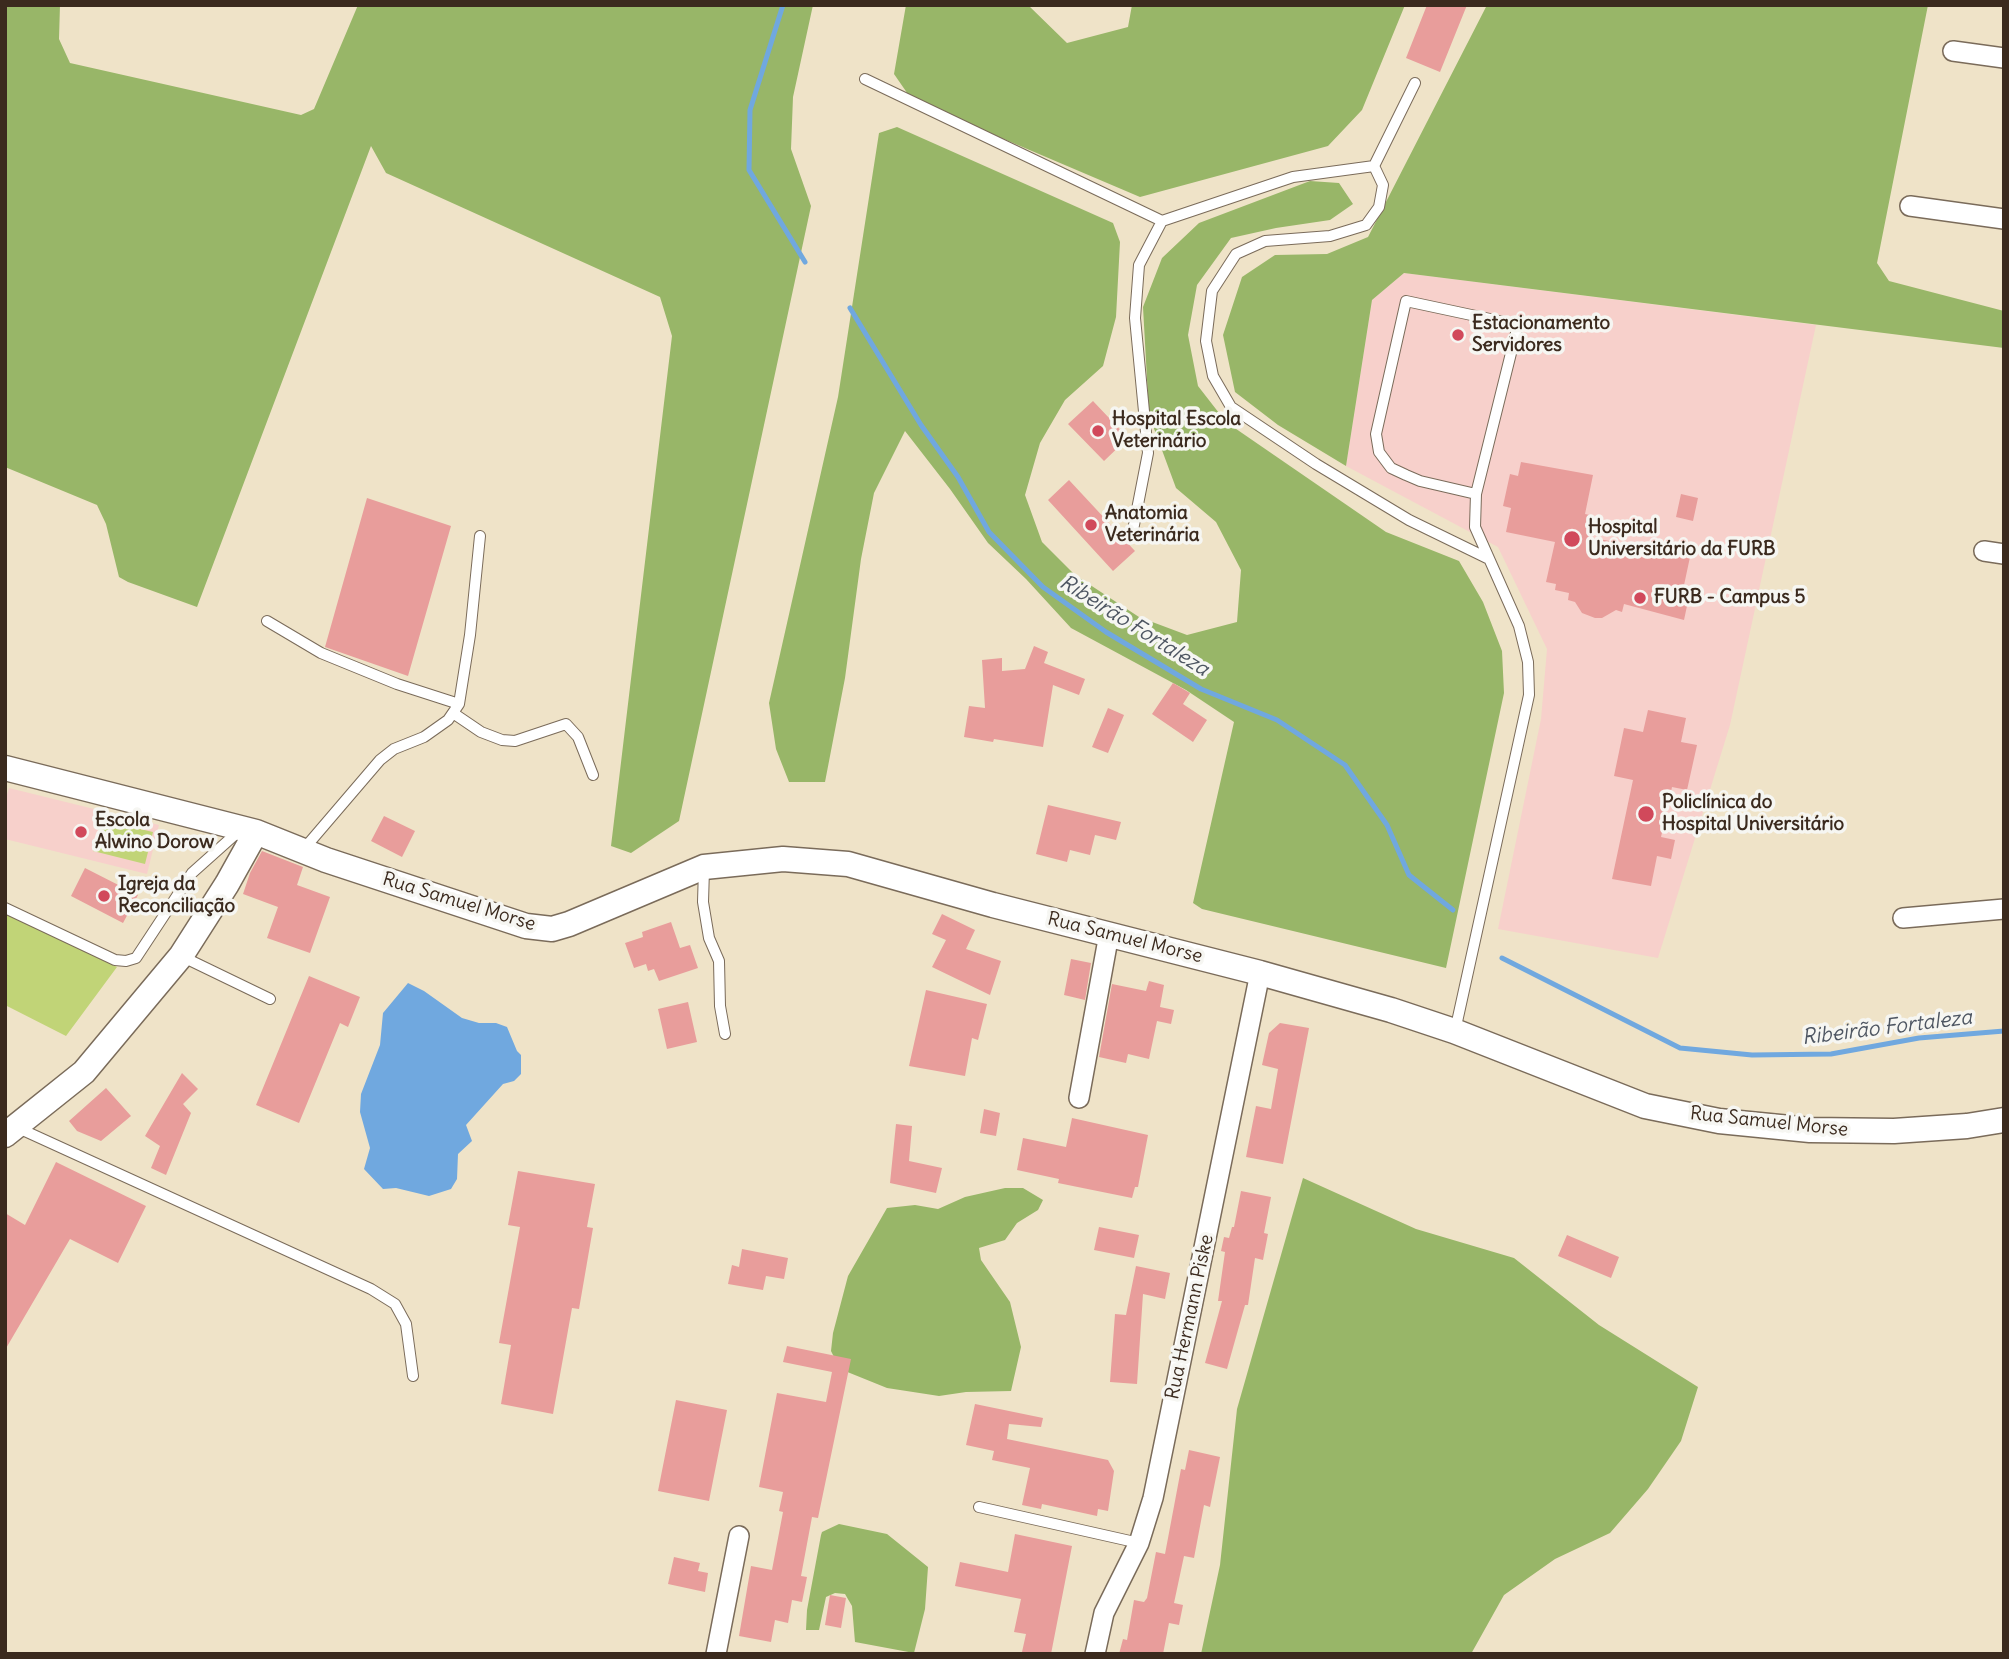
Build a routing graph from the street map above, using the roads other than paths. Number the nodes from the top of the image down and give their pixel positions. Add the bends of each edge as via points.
1 (1953, 51) dead end
2 (2004, 58) edge
3 (865, 79) dead end
4 (1415, 83) dead end
5 (1374, 166) junction
6 (1910, 206) dead end
7 (2004, 219) edge
8 (1162, 221) junction
9 (1476, 494) junction
10 (1133, 530) dead end
11 (480, 536) dead end
12 (1983, 551) dead end
13 (2004, 554) edge
14 (1487, 558) junction
15 (267, 621) dead end
16 (456, 709) junction
17 (5, 767) edge
18 (593, 775) dead end
19 (249, 830) junction
20 (303, 851) junction
21 (704, 867) junction
22 (5, 908) edge
23 (2004, 909) edge
24 (1903, 918) dead end
25 (1109, 934) junction
26 (181, 956) junction
27 (1260, 973) junction
28 (270, 999) dead end
29 (1454, 1031) junction
30 (725, 1034) dead end
31 (1079, 1098) dead end
32 (2004, 1119) edge
33 (11, 1131) edge
34 (413, 1376) dead end
35 (979, 1507) dead end
36 (739, 1536) dead end
37 (1139, 1543) junction
38 (716, 1654) edge
39 (1095, 1654) edge

1 - 2 street
3 - 8 lane
4 - 5 lane
5 - 8 lane via 1293,177
5 - 14 lane via 1383,185 1379,207 1366,225 1330,236 1265,241 1236,254 1212,291 1206,341 1213,376 1231,407 1261,429 1409,520
6 - 7 street
8 - 10 lane via 1139,265 1135,318 1147,453
9 - 9 lane via 1518,325 1406,301 1376,434 1378,452 1391,468 1406,475
9 - 14 lane via 1475,527
11 - 16 lane via 470,635
12 - 13 street
14 - 29 lane via 1519,626 1528,662 1529,695
15 - 16 lane via 321,653
16 - 18 lane via 481,732 502,740 515,741 566,724 578,737
16 - 20 lane via 424,737 380,760
17 - 19 street, Rua Samuel Morse
19 - 20 street, Rua Samuel Morse
19 - 22 lane via 192,873 136,958 115,960
19 - 26 street via 227,884
20 - 21 street, Rua Samuel Morse via 526,926 552,929
21 - 25 street, Rua Samuel Morse via 783,859 848,864
21 - 30 lane via 703,902 709,938 719,961
23 - 24 street
25 - 27 street, Rua Samuel Morse
25 - 31 street
26 - 28 lane
26 - 33 street via 84,1072
27 - 29 street, Rua Samuel Morse
27 - 37 street, Rua Hermann Piske via 1153,1498
29 - 32 street, Rua Samuel Morse via 1645,1106 1719,1121 1810,1130 1894,1131
33 - 34 lane via 371,1289 395,1304 406,1324
35 - 37 lane
36 - 38 street
37 - 39 street, Rua Hermann Piske via 1104,1613

